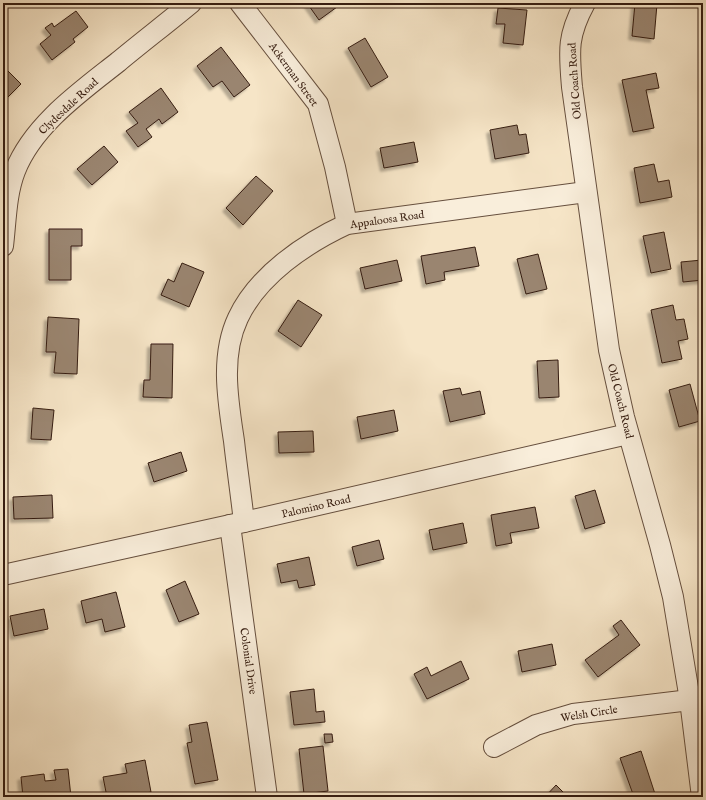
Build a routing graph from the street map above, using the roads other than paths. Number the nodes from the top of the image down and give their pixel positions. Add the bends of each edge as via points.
1 (191, 3) edge
2 (240, 3) edge
3 (585, 3) edge
4 (586, 192) junction
5 (347, 224) junction
6 (3, 246) edge
7 (628, 434) junction
8 (237, 524) junction
9 (3, 575) edge
10 (690, 700) junction
11 (494, 747) dead end
12 (267, 797) edge
13 (702, 797) edge

1 - 6 street, Clydesdale Road via 91,83 49,121 25,150 15,172 10,192
2 - 5 street, Ackerman Street via 318,104
3 - 4 street, Old Coach Road via 570,36 570,57
4 - 5 street, Appaloosa Road
4 - 7 street, Old Coach Road via 609,350
5 - 8 street, Appaloosa Road via 321,236 296,253 260,286 238,318 227,366
7 - 8 street, Palomino Road
7 - 10 street, Old Coach Road via 667,572
8 - 9 street, Palomino Road
8 - 12 street, Colonial Drive
10 - 11 street, Welsh Circle via 572,714 536,725
10 - 13 street, Old Coach Road

